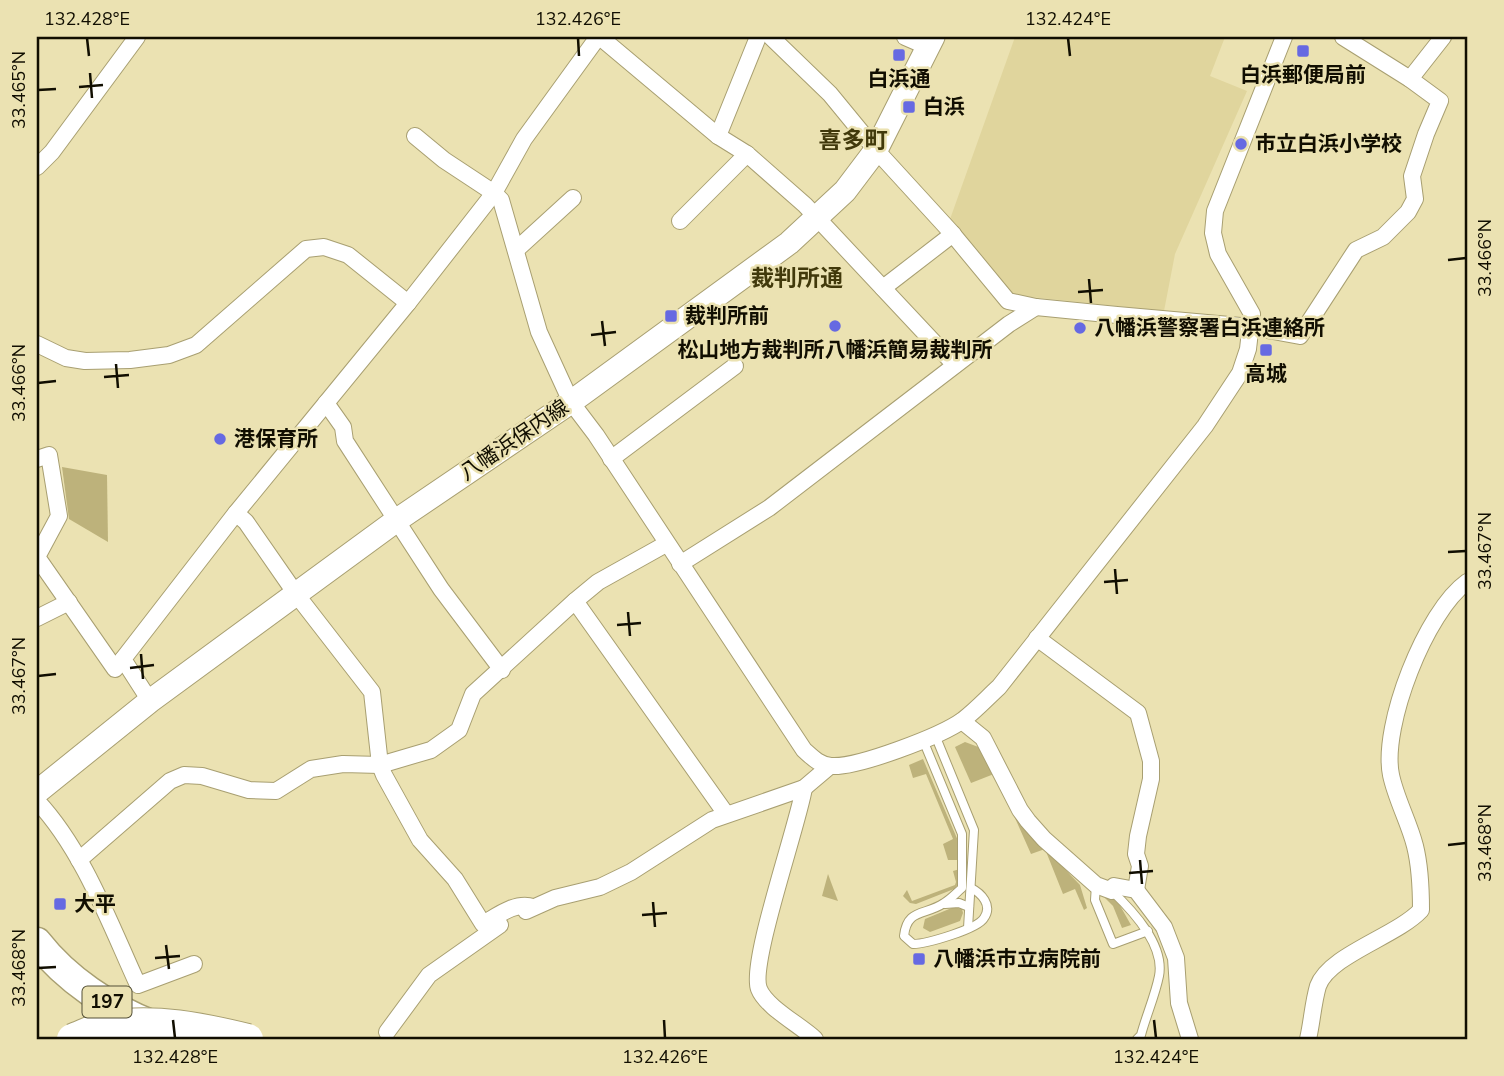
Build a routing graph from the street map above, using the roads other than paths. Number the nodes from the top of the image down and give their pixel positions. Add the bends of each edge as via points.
1 (137, 37) edge
2 (599, 37) edge
3 (758, 37) edge
4 (771, 37) edge
5 (905, 37) edge
6 (1284, 37) edge
7 (1343, 37) edge
8 (1443, 37) edge
9 (931, 42) edge
10 (1410, 79) junction
11 (415, 136) dead end
12 (718, 136) junction
13 (876, 150) junction
14 (747, 154) junction
15 (37, 167) edge
16 (494, 193) junction
17 (573, 198) dead end
18 (817, 218) junction
19 (680, 221) dead end
20 (953, 234) junction
21 (516, 250) junction
22 (883, 288) junction
23 (408, 303) junction
24 (1036, 306) junction
25 (1252, 327) junction
26 (37, 344) edge
27 (955, 365) junction
28 (735, 366) dead end
29 (571, 402) junction
30 (326, 403) junction
31 (611, 459) junction
32 (37, 460) edge
33 (236, 513) junction
34 (397, 520) junction
35 (666, 544) junction
36 (680, 564) junction
37 (1467, 582) edge
38 (296, 594) junction
39 (575, 601) junction
40 (69, 602) junction
41 (37, 618) edge
42 (1037, 638) junction
43 (123, 659) junction
44 (502, 670) junction
45 (150, 701) junction
46 (962, 721) junction
47 (930, 738) junction
48 (380, 765) junction
49 (830, 766) junction
50 (804, 788) junction
51 (37, 792) edge
52 (37, 801) edge
53 (726, 814) junction
54 (79, 860) junction
55 (1097, 885) junction
56 (971, 888) junction
57 (1136, 890) junction
58 (1112, 891) junction
59 (944, 904) junction
60 (533, 907) junction
61 (969, 907) junction
62 (968, 928) junction
63 (1148, 931) junction
64 (37, 942) edge
65 (194, 964) dead end
66 (387, 1032) dead end
67 (72, 1039) edge
68 (192, 1039) edge
69 (248, 1039) edge
70 (815, 1039) edge
71 (1137, 1039) edge
72 (1190, 1039) edge
73 (1308, 1039) edge

1 - 15 street
2 - 12 street
2 - 16 street via 524,139
3 - 12 street
4 - 13 street via 830,94
5 - 9 street
6 - 25 street via 1215,211 1213,233 1218,254 1252,314
7 - 10 street
8 - 10 street
9 - 13 main road, 八幡浜保内線
10 - 25 street via 1440,101 1412,176 1415,199 1408,212 1383,237 1356,250 1300,336
11 - 16 street
12 - 14 street
13 - 18 main road, 八幡浜保内線
13 - 20 street
14 - 18 street
14 - 19 street
16 - 21 street via 501,200
16 - 23 street
17 - 21 street
18 - 22 street
18 - 29 main road, 八幡浜保内線
20 - 22 street
20 - 24 street via 1008,301
21 - 29 street via 539,332
22 - 27 street
23 - 26 street via 348,256 324,247 306,249 196,345 169,355 85,361 66,358
23 - 30 street
24 - 25 street
24 - 27 street
25 - 42 street via 1240,373 1205,426
27 - 36 street via 769,508
28 - 31 street
29 - 31 street
29 - 34 main road, 八幡浜保内線
30 - 33 street
30 - 34 street
31 - 35 street
32 - 40 street via 49,455 59,516 37,557
33 - 38 street
33 - 43 street
34 - 38 main road, 八幡浜保内線
34 - 44 street via 441,589
35 - 36 street
35 - 39 street via 597,582
36 - 49 street via 804,750
37 - 73 street via 1438,614 1419,650 1388,746 1391,775 1415,846 1422,910 1325,974 1318,986
38 - 45 main road, 八幡浜保内線
38 - 48 street via 372,692
39 - 44 street
39 - 53 street
40 - 41 street
40 - 43 street via 115,669
42 - 46 street via 999,687
42 - 57 street via 1138,713 1151,779 1138,836
43 - 45 street
44 - 48 street via 473,694 459,730 431,750
45 - 51 main road, 八幡浜保内線
46 - 47 street
46 - 55 street via 983,737 1028,821
47 - 49 street via 850,765
47 - 56 lane via 974,831
47 - 59 lane via 961,834 962,888
48 - 54 street via 311,769 276,791 249,790 184,775 170,781
48 - 60 street via 419,840 455,879 483,924 509,909 526,904
49 - 50 street
50 - 53 street
50 - 70 street via 757,977 766,999
52 - 54 street
53 - 60 street via 611,882
54 - 65 street via 138,985
55 - 58 street
55 - 63 lane via 1095,900 1113,944
56 - 61 lane
56 - 62 lane via 981,893 987,907 985,918
57 - 58 street via 1114,886
57 - 72 street via 1164,927 1176,958 1179,1003
58 - 63 lane
59 - 61 lane
59 - 62 lane via 909,918 904,936 913,944 927,944
60 - 66 street via 491,930 429,975
61 - 62 lane
63 - 71 lane via 1160,974
64 - 68 highway, 197 via 66,973 129,1016
67 - 69 highway, bridge via 105,1026 152,1022

